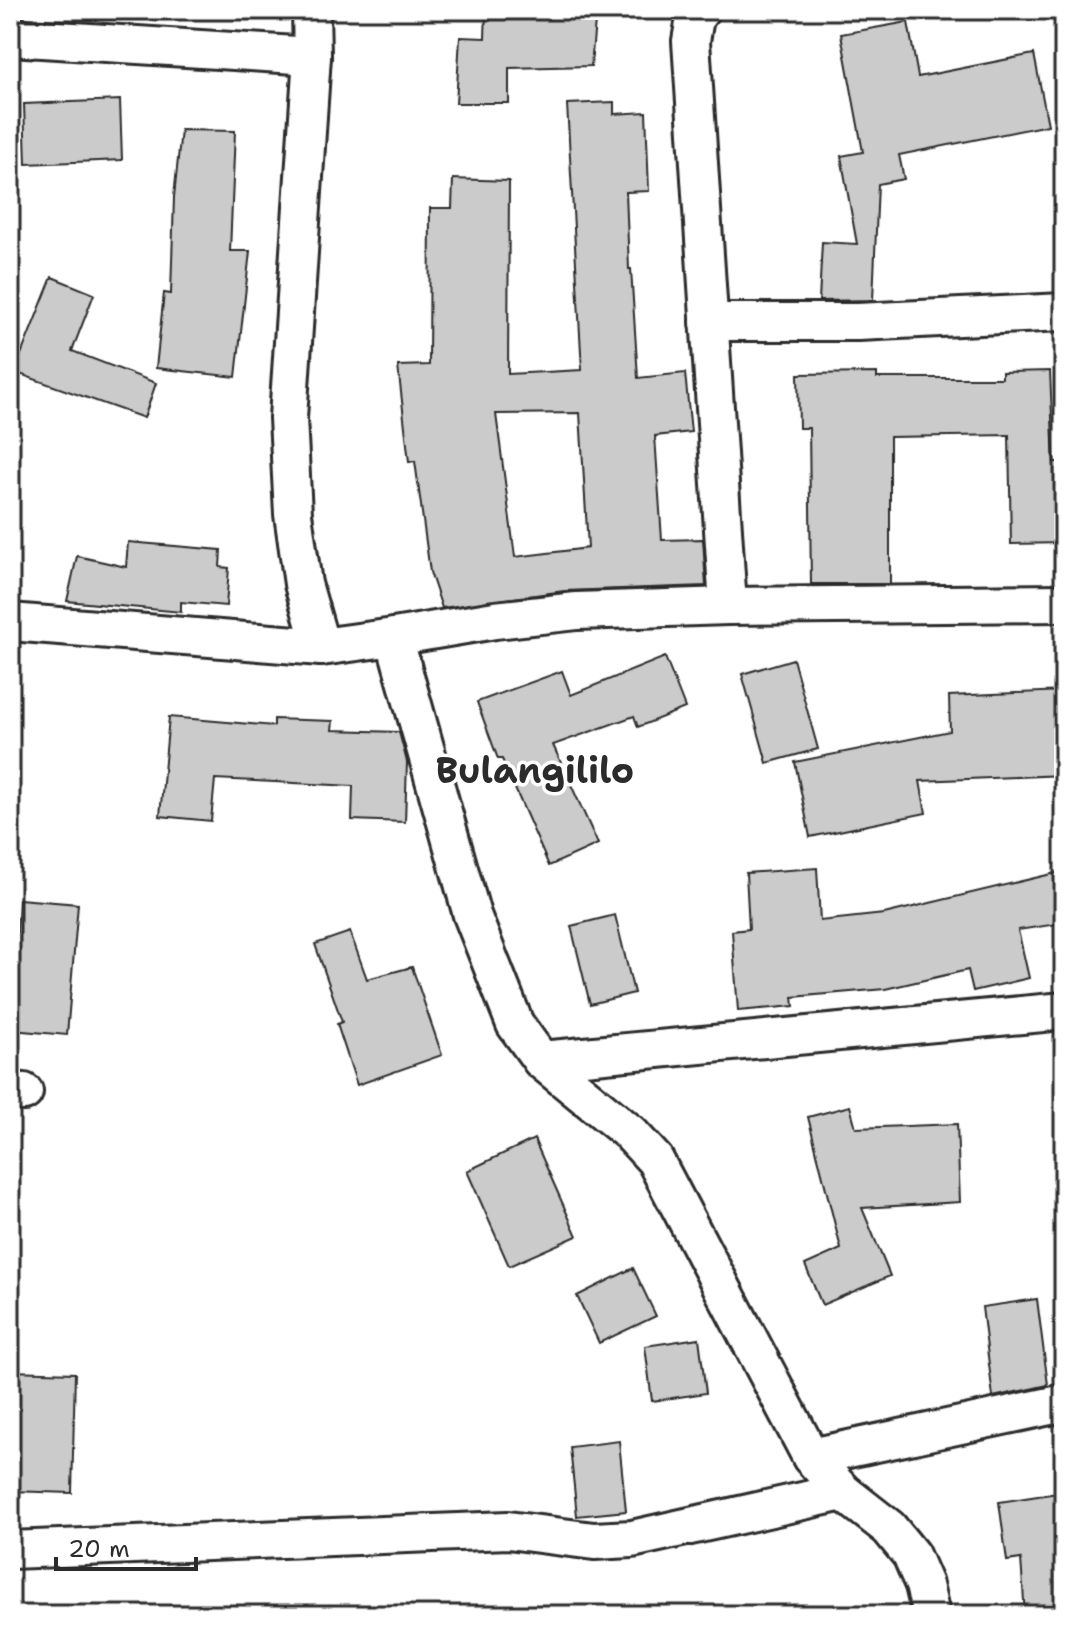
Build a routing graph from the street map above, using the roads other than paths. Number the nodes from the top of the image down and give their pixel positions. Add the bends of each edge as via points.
1 (311, 10) edge
2 (701, 10) edge
3 (10, 37) edge
4 (312, 56) junction
5 (1064, 312) edge
6 (709, 322) junction
7 (1064, 603) edge
8 (728, 606) junction
9 (10, 622) edge
10 (394, 637) junction
11 (321, 647) junction
12 (1064, 1011) edge
13 (541, 1060) junction
14 (1064, 1403) edge
15 (811, 1457) junction
16 (843, 1492) junction
17 (10, 1550) edge
18 (931, 1615) edge

1 - 4 street
2 - 6 street via 691,41
3 - 4 street
4 - 11 street via 288,418 303,584
5 - 6 street via 858,322
6 - 8 street
7 - 8 street
8 - 10 street via 577,611
9 - 11 street
10 - 11 street
10 - 13 street via 472,915 515,1024
12 - 13 street
13 - 15 street via 655,1160
14 - 15 street
15 - 16 street
16 - 17 street via 632,1539 594,1541 508,1530
16 - 18 street via 889,1528 911,1555

